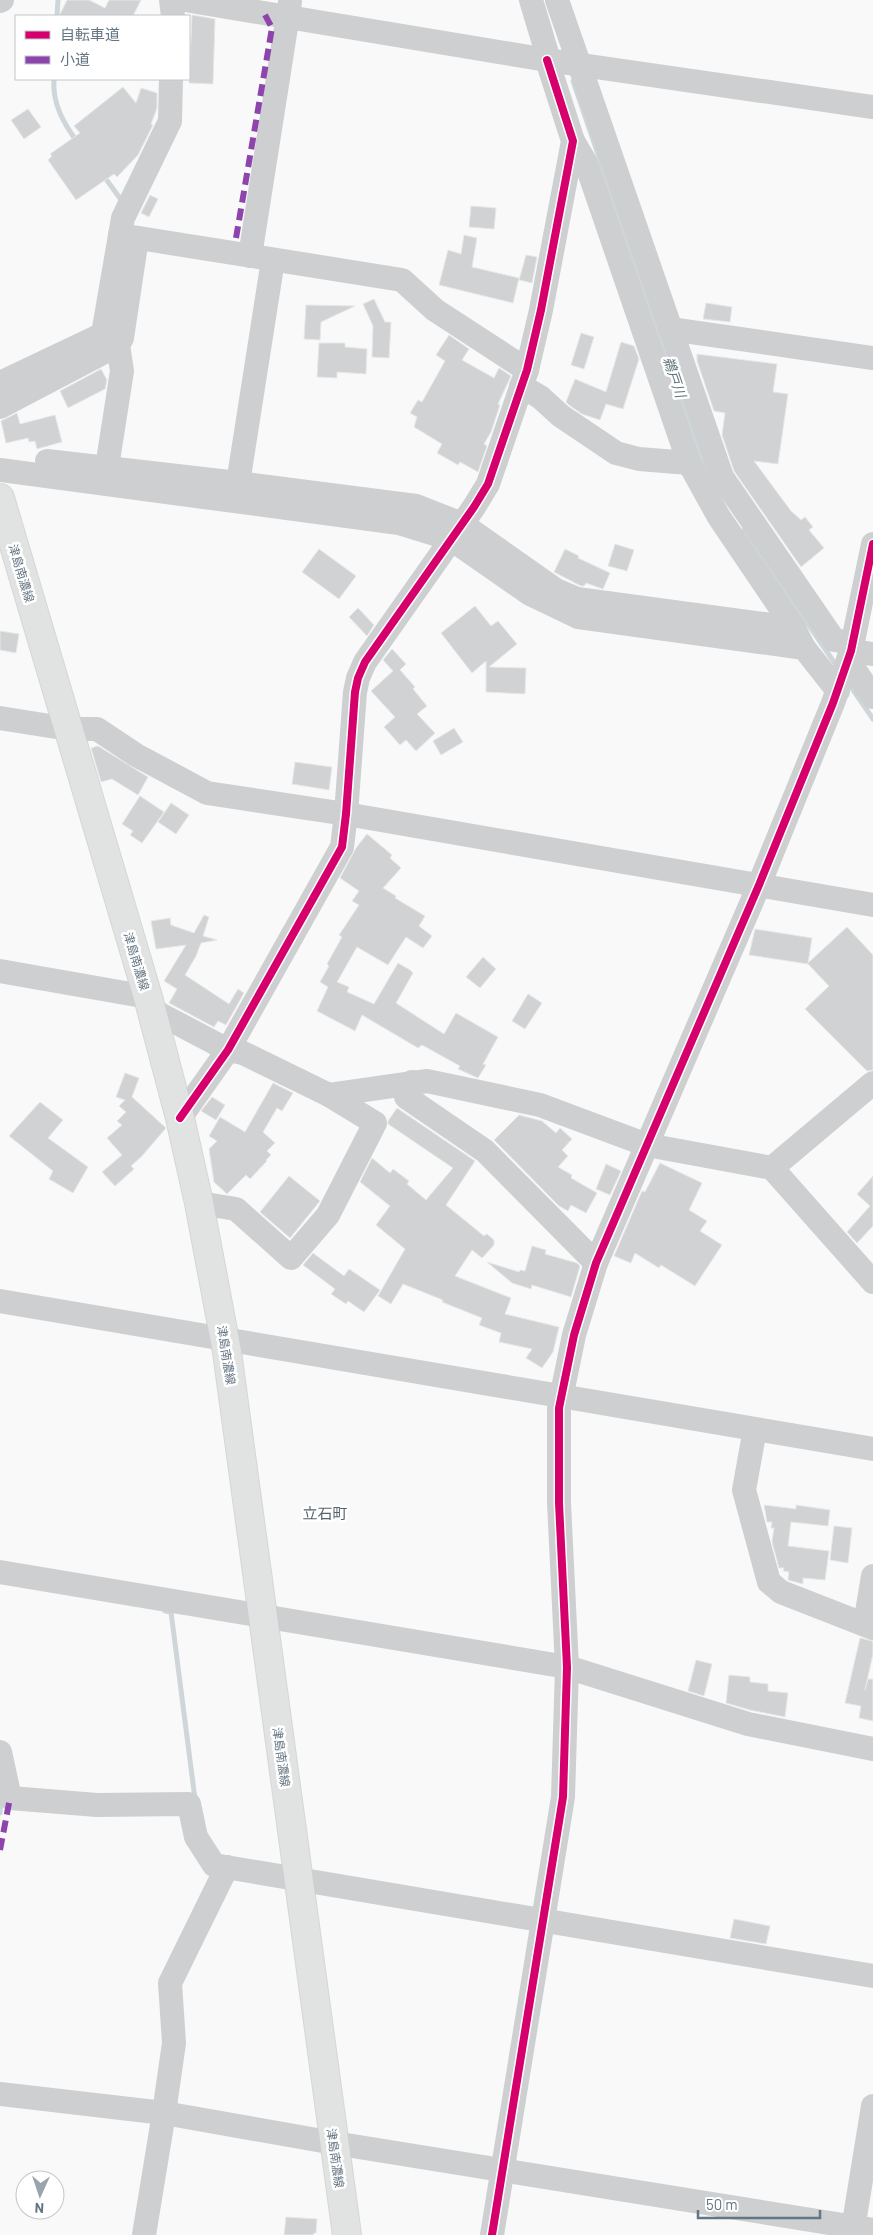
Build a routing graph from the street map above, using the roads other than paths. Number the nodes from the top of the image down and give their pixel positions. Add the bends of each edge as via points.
1 (171, 0) edge
2 (185, 0) edge
3 (531, 0) edge
4 (557, 0) edge
5 (230, 3) edge
6 (289, 8) edge
7 (173, 15) edge
8 (561, 61) junction
9 (171, 80) edge
10 (873, 107) edge
11 (573, 140) junction
12 (127, 230) junction
13 (241, 247) junction
14 (273, 260) junction
15 (672, 337) junction
16 (118, 345) junction
17 (873, 358) edge
18 (873, 372) edge
19 (524, 378) junction
20 (0, 383) edge
21 (0, 407) edge
22 (0, 459) edge
23 (689, 463) junction
24 (107, 467) junction
25 (0, 470) edge
26 (238, 483) junction
27 (0, 498) edge
28 (457, 531) junction
29 (873, 544) edge
30 (799, 638) junction
31 (853, 658) edge
32 (873, 697) edge
33 (0, 718) edge
34 (69, 731) junction
35 (0, 733) edge
36 (347, 807) junction
37 (761, 879) junction
38 (873, 891) edge
39 (873, 906) edge
40 (0, 971) edge
41 (150, 1004) junction
42 (228, 1050) junction
43 (412, 1082) junction
44 (873, 1083) edge
45 (329, 1095) junction
46 (180, 1118) junction
47 (647, 1145) junction
48 (772, 1168) junction
49 (199, 1203) junction
50 (596, 1264) junction
51 (873, 1282) edge
52 (0, 1302) edge
53 (0, 1314) edge
54 (226, 1345) junction
55 (560, 1402) junction
56 (753, 1440) junction
57 (873, 1449) edge
58 (873, 1460) edge
59 (0, 1572) edge
60 (873, 1576) edge
61 (264, 1617) junction
62 (869, 1626) edge
63 (567, 1667) junction
64 (873, 1749) edge
65 (0, 1752) edge
66 (224, 1875) junction
67 (300, 1887) junction
68 (543, 1927) junction
69 (873, 1976) edge
70 (873, 1988) edge
71 (0, 2094) edge
72 (873, 2106) edge
73 (164, 2114) junction
74 (334, 2143) junction
75 (503, 2170) junction
76 (862, 2230) edge
77 (144, 2235) edge
78 (347, 2235) edge
79 (492, 2235) edge

1 - 7 street
2 - 5 street
3 - 8 street
4 - 8 street
5 - 6 street
6 - 8 street
6 - 13 street
8 - 10 street
8 - 11 street
8 - 15 street
9 - 12 street via 170,121
11 - 19 street via 541,310
11 - 23 street via 586,163
12 - 13 street via 131,221
12 - 16 street via 122,338
12 - 20 street via 103,334
13 - 14 street
14 - 19 street via 402,280 435,310
14 - 26 street
15 - 17 street
15 - 18 street
15 - 31 street via 722,477 834,640
16 - 21 street
16 - 24 street via 122,371
19 - 23 street via 561,416 616,453 639,459
19 - 28 street via 488,484
22 - 24 street via 24,458
23 - 30 street via 719,517
24 - 26 street
25 - 28 street
26 - 28 street via 416,506
27 - 34 main road, 津島南濃線
28 - 30 street via 530,594 578,617
28 - 36 street via 365,662 358,678
29 - 31 street
30 - 31 street
31 - 32 street
31 - 37 street
33 - 34 street
34 - 35 street
34 - 36 street via 97,729 207,793
34 - 41 main road, 津島南濃線
36 - 37 street
36 - 42 street via 342,847
37 - 38 street
37 - 39 street
37 - 47 street
40 - 41 street
41 - 42 street
41 - 46 main road, 津島南濃線
42 - 45 street via 243,1053
42 - 46 street
43 - 45 street
43 - 47 street via 427,1081 540,1105
43 - 50 street via 406,1097 485,1151
44 - 48 street
45 - 49 street via 375,1123 328,1215 291,1258 236,1208
46 - 49 main road, 津島南濃線
47 - 48 street
47 - 50 street
48 - 51 street
49 - 54 main road, 津島南濃線
50 - 55 street via 574,1334
52 - 54 street
53 - 54 street
54 - 55 street
54 - 61 main road, 津島南濃線
55 - 56 street
55 - 57 street
55 - 63 street via 559,1503
56 - 58 street
56 - 62 street via 744,1490 769,1582 780,1592
59 - 61 street
60 - 62 street
61 - 63 street
61 - 67 main road, 津島南濃線
63 - 64 street via 748,1724
63 - 68 street via 563,1797
65 - 66 street via 10,1798 97,1805 189,1804 196,1837
66 - 67 street
66 - 73 street via 170,1983 174,2043
67 - 68 street
67 - 74 main road, 津島南濃線
68 - 69 street
68 - 70 street
68 - 75 street
71 - 73 street
72 - 76 street
73 - 74 street
73 - 77 street
74 - 75 street
74 - 78 main road, 津島南濃線
75 - 76 street
75 - 79 street

